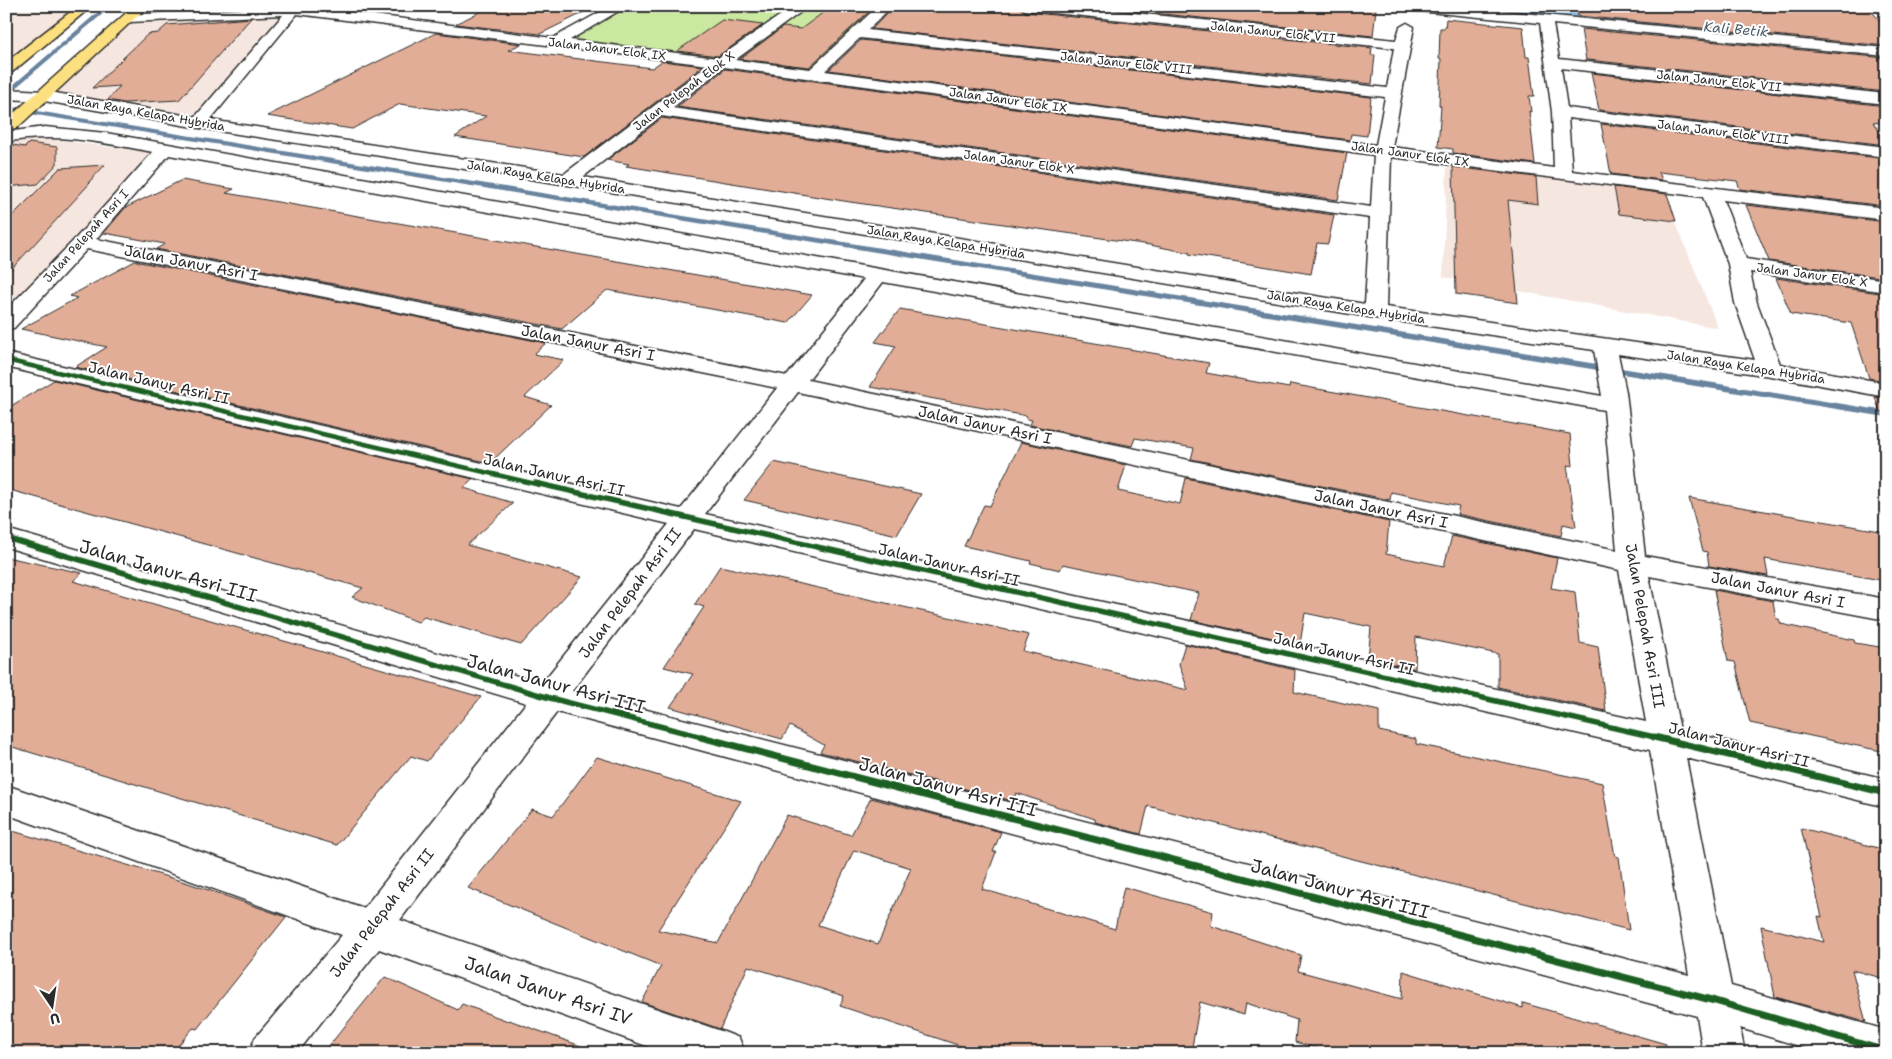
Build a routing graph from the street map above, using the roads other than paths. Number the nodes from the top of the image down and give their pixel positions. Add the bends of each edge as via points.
1 (86, 6) edge
2 (142, 6) edge
3 (621, 6) edge
4 (802, 6) edge
5 (886, 6) edge
6 (1025, 6) edge
7 (1408, 6) edge
8 (1413, 6) edge
9 (296, 8) edge
10 (130, 18) junction
11 (1546, 20) junction
12 (857, 33) junction
13 (556, 42) junction
14 (1402, 45) junction
15 (1886, 52) edge
16 (1552, 63) junction
17 (719, 64) junction
18 (7, 70) edge
19 (813, 74) junction
20 (1394, 93) junction
21 (6, 94) edge
22 (38, 97) junction
23 (1886, 99) edge
24 (659, 111) junction
25 (1560, 112) junction
26 (199, 123) junction
27 (9, 127) edge
28 (165, 149) junction
29 (1383, 151) junction
30 (1886, 152) edge
31 (1563, 175) junction
32 (568, 180) junction
33 (1710, 194) junction
34 (1379, 214) junction
35 (1886, 214) edge
36 (83, 242) junction
37 (1738, 264) junction
38 (878, 275) junction
39 (1886, 286) edge
40 (1375, 312) junction
41 (6, 323) edge
42 (1606, 352) junction
43 (6, 360) edge
44 (1770, 369) junction
45 (792, 384) junction
46 (1886, 390) edge
47 (1614, 398) junction
48 (687, 519) junction
49 (6, 538) edge
50 (1632, 563) junction
51 (1886, 610) edge
52 (550, 698) junction
53 (1666, 740) junction
54 (1886, 793) edge
55 (6, 799) edge
56 (372, 928) junction
57 (1715, 1002) junction
58 (1886, 1051) edge
59 (270, 1053) edge
60 (724, 1053) edge
61 (1724, 1053) edge

1 - 18 main road
2 - 10 main road
3 - 13 street
4 - 17 street, Jalan Pelepah Elok X
5 - 12 street
6 - 14 street, Jalan Janur Elok VII
7 - 8 street
8 - 11 street
8 - 14 street
9 - 10 street, Jalan Janur Elok IX
9 - 13 street, Jalan Janur Elok IX
9 - 26 street
10 - 22 main road
11 - 15 street
11 - 16 street
12 - 19 street
12 - 20 street, Jalan Janur Elok VIII
13 - 17 street, Jalan Janur Elok IX
14 - 20 street
16 - 23 street, Jalan Janur Elok VII
16 - 25 street
17 - 19 street, Jalan Janur Elok IX
17 - 24 street, Jalan Pelepah Elok X
19 - 29 street, Jalan Janur Elok IX
20 - 29 street
21 - 22 street, Jalan Raya Kelapa Hybrida
22 - 26 street, Jalan Raya Kelapa Hybrida
22 - 27 main road
24 - 32 street, Jalan Pelepah Elok X
24 - 34 street, Jalan Janur Elok X
25 - 30 street, Jalan Janur Elok VIII
25 - 31 street
26 - 32 street, Jalan Raya Kelapa Hybrida
27 - 28 street
28 - 36 street, Jalan Pelepah Asri I
28 - 38 street
29 - 31 street, Jalan Janur Elok IX
29 - 34 street
31 - 33 street, Jalan Janur Elok IX
32 - 40 street, Jalan Raya Kelapa Hybrida
33 - 35 street, Jalan Janur Elok IX
33 - 37 street
34 - 40 street
36 - 41 street, Jalan Pelepah Asri I
36 - 45 street, Jalan Janur Asri I
37 - 39 street, Jalan Janur Elok X
37 - 44 street via 1746,303
38 - 45 street, Jalan Pelepah Asri II
38 - 47 street
40 - 42 street, Jalan Raya Kelapa Hybrida
42 - 44 street, Jalan Raya Kelapa Hybrida
42 - 47 street, Jalan Pelepah Asri III
43 - 48 street, Jalan Janur Asri II
44 - 46 street, Jalan Raya Kelapa Hybrida
45 - 48 street, Jalan Pelepah Asri II
45 - 50 street, Jalan Janur Asri I
47 - 50 street, Jalan Pelepah Asri III
48 - 52 street, Jalan Pelepah Asri II
48 - 53 street, Jalan Janur Asri II
49 - 52 street, Jalan Janur Asri III
50 - 51 street, Jalan Janur Asri I
50 - 53 street, Jalan Pelepah Asri III
52 - 56 street, Jalan Pelepah Asri II
52 - 57 street, Jalan Janur Asri III
53 - 54 street, Jalan Janur Asri II
53 - 57 street, Jalan Pelepah Asri III
55 - 56 street, Jalan Janur Asri IV
56 - 59 street, Jalan Pelepah Asri II
56 - 60 street, Jalan Janur Asri IV
57 - 58 street, Jalan Janur Asri III
57 - 61 street, Jalan Pelepah Asri III

